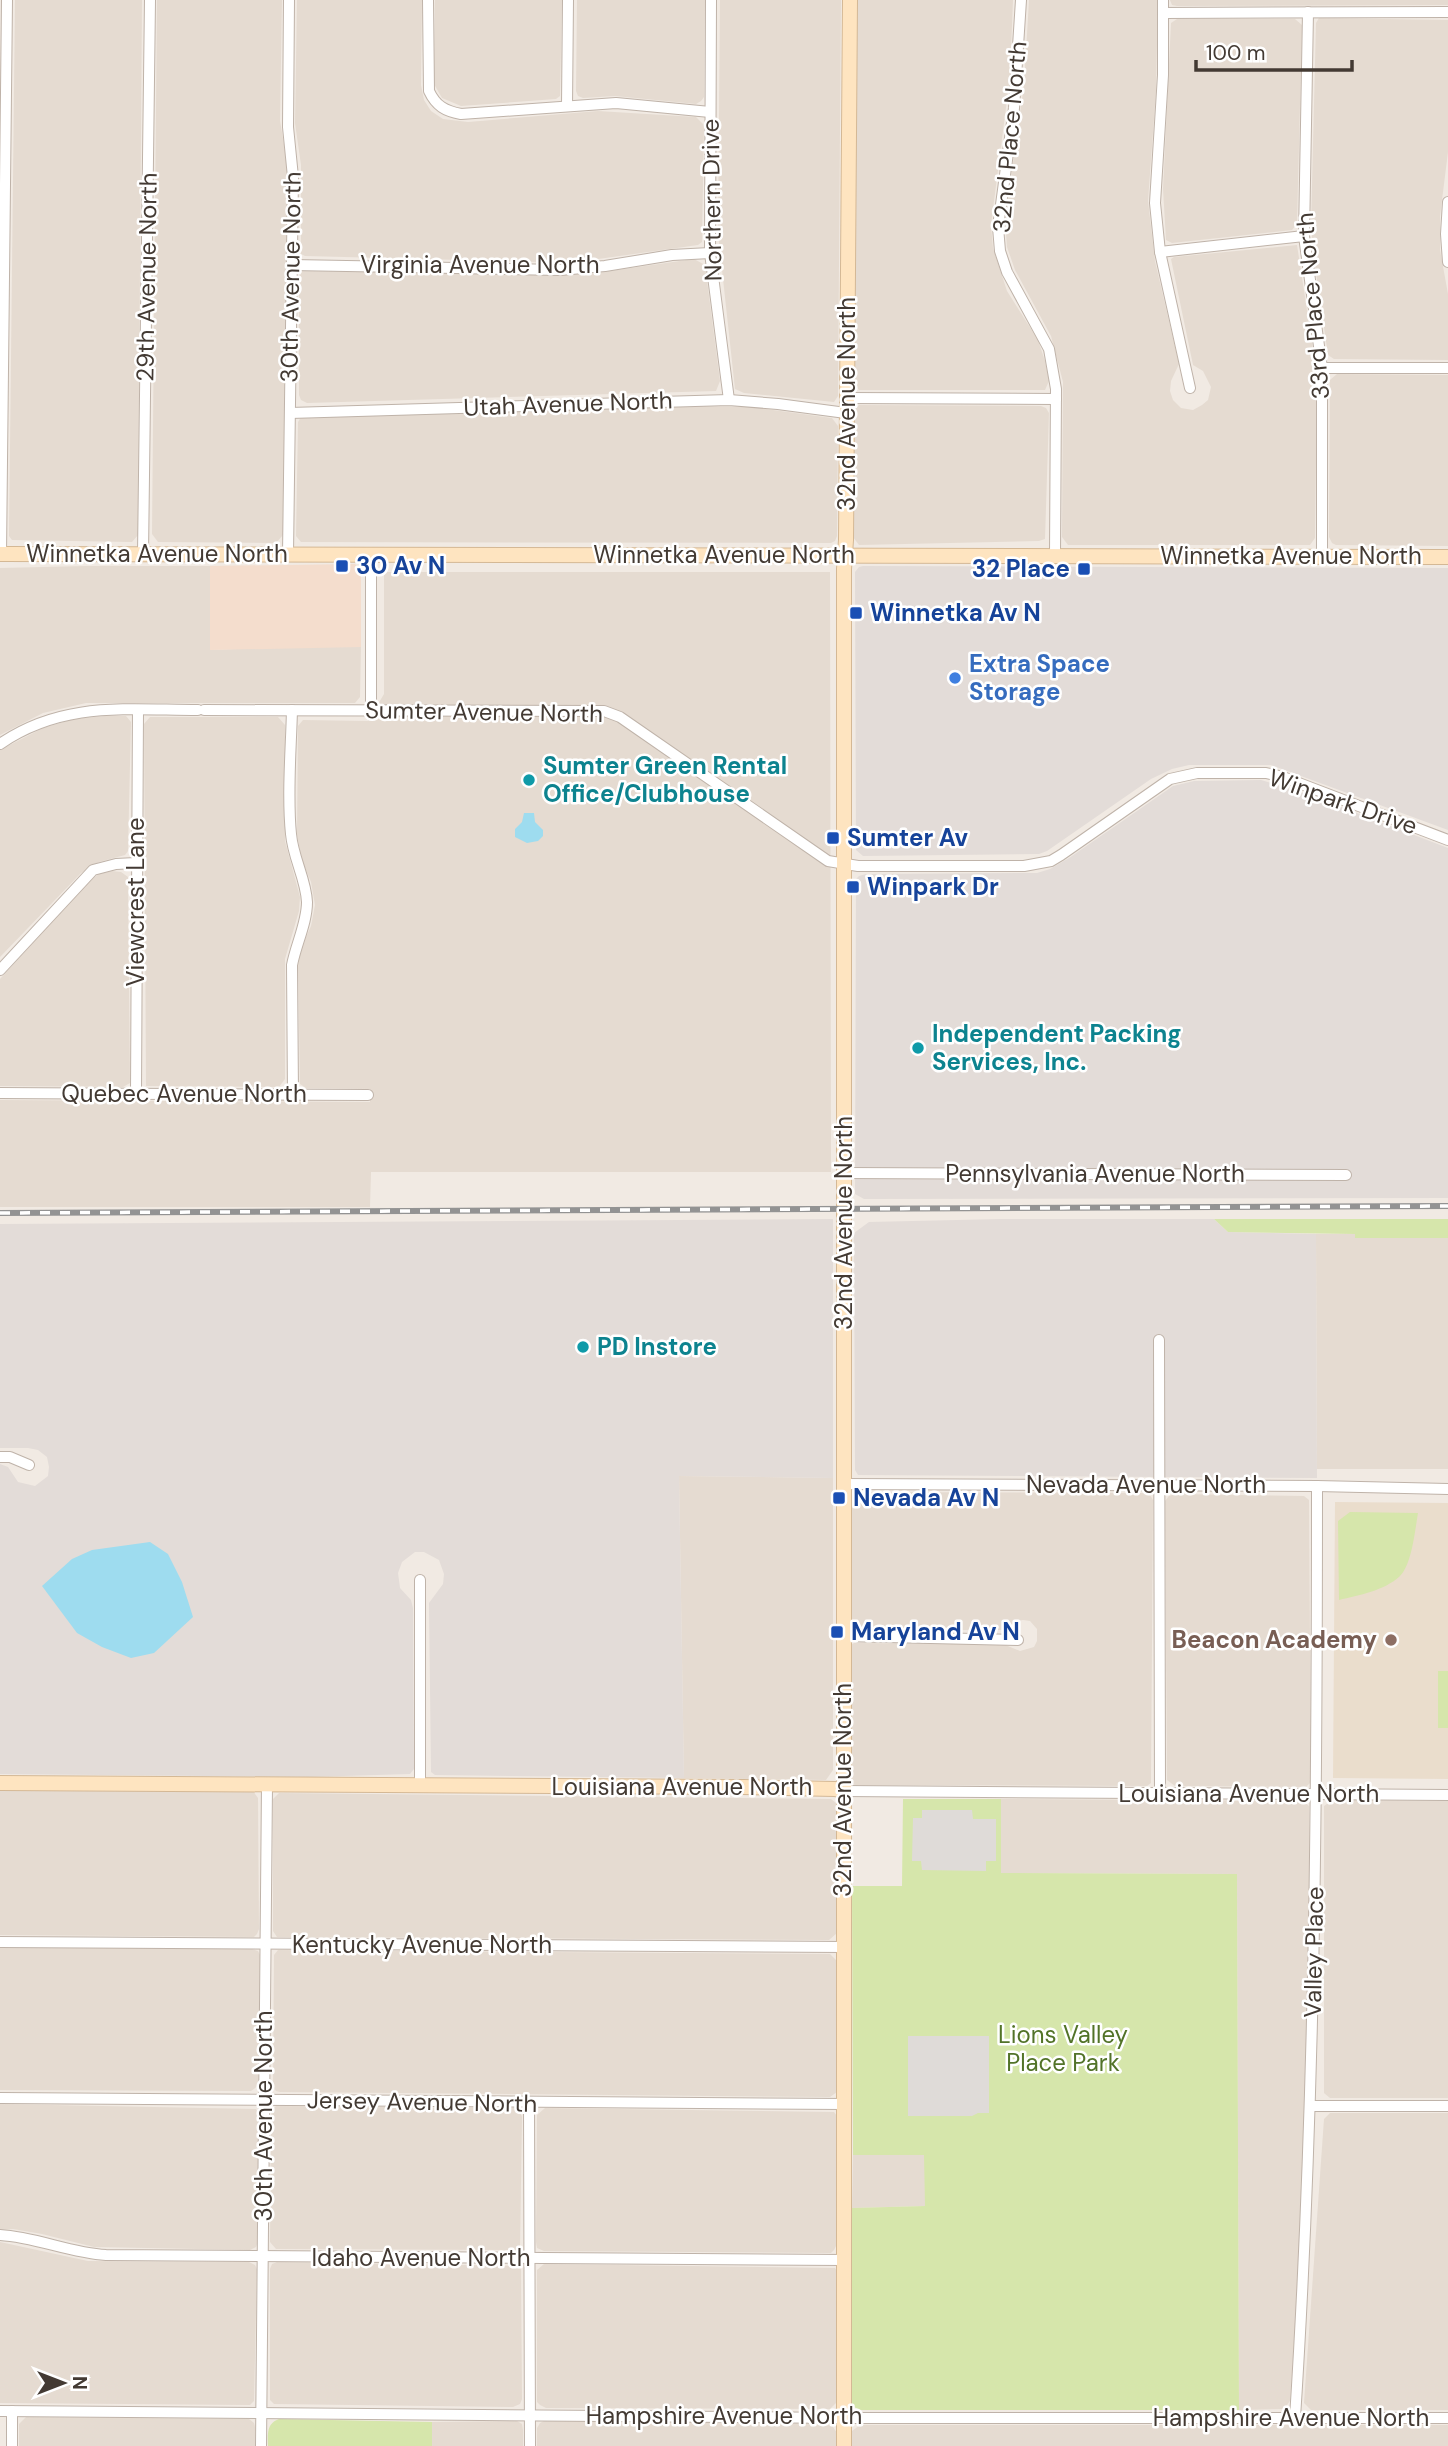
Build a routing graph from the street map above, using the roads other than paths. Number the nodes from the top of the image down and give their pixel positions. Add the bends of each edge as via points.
1 (7, 0) edge
2 (150, 0) edge
3 (289, 0) edge
4 (428, 0) edge
5 (568, 0) edge
6 (711, 0) edge
7 (850, 0) edge
8 (1021, 0) edge
9 (1164, 0) edge
10 (1308, 12) junction
11 (1448, 12) edge
12 (1163, 13) junction
13 (567, 106) junction
14 (710, 112) junction
15 (1448, 202) edge
16 (1304, 236) junction
17 (1160, 252) junction
18 (710, 253) junction
19 (1448, 262) edge
20 (292, 265) junction
21 (1322, 368) junction
22 (1448, 368) edge
23 (1190, 388) dead end
24 (847, 398) junction
25 (1056, 399) junction
26 (729, 400) junction
27 (290, 413) junction
28 (846, 413) junction
29 (0, 554) edge
30 (143, 554) junction
31 (288, 554) junction
32 (370, 554) junction
33 (845, 555) junction
34 (1055, 555) junction
35 (1322, 557) junction
36 (1448, 557) edge
37 (138, 710) junction
38 (292, 710) junction
39 (371, 710) junction
40 (0, 744) edge
41 (1448, 840) edge
42 (136, 863) junction
43 (844, 864) junction
44 (0, 970) edge
45 (0, 1093) edge
46 (136, 1094) junction
47 (293, 1095) junction
48 (368, 1095) dead end
49 (844, 1173) junction
50 (1346, 1175) dead end
51 (1159, 1340) dead end
52 (0, 1457) edge
53 (29, 1465) dead end
54 (843, 1484) junction
55 (1159, 1486) junction
56 (1317, 1486) junction
57 (1448, 1489) edge
58 (420, 1580) dead end
59 (843, 1636) junction
60 (1018, 1640) dead end
61 (0, 1783) edge
62 (267, 1785) junction
63 (420, 1785) junction
64 (844, 1791) junction
65 (1160, 1793) junction
66 (1317, 1794) junction
67 (1448, 1796) edge
68 (0, 1942) edge
69 (265, 1944) junction
70 (844, 1947) junction
71 (0, 2098) edge
72 (264, 2100) junction
73 (530, 2103) junction
74 (845, 2104) junction
75 (1311, 2105) junction
76 (1448, 2106) edge
77 (0, 2235) edge
78 (263, 2257) junction
79 (530, 2258) junction
80 (844, 2260) junction
81 (0, 2411) edge
82 (12, 2411) junction
83 (261, 2413) junction
84 (530, 2415) junction
85 (844, 2418) junction
86 (1295, 2418) junction
87 (1448, 2418) edge
88 (12, 2446) edge
89 (261, 2446) edge
90 (530, 2446) edge
91 (844, 2446) edge

1 - 29 street
2 - 30 street, 29th Avenue North
3 - 20 street, 30th Avenue North
4 - 13 street via 428,81 441,108 461,114
5 - 13 street
6 - 14 street, Northern Drive
7 - 24 street, 32nd Avenue North
8 - 25 street, 32nd Place North via 1016,85 998,227 1000,251 1049,349
9 - 12 street
10 - 11 street
10 - 12 street
10 - 16 street, 33rd Place North
12 - 17 street via 1155,203
13 - 14 street via 616,103
14 - 18 street, Northern Drive
15 - 19 street
16 - 17 street
16 - 21 street, 33rd Place North
17 - 23 street
18 - 20 street, Virginia Avenue North via 560,270
18 - 26 street, Northern Drive
20 - 27 street, 30th Avenue North
21 - 22 street
21 - 35 street, 33rd Place North
24 - 25 street
24 - 28 street, 32nd Avenue North
25 - 34 street, 32nd Place North
26 - 27 street, Utah Avenue North
26 - 28 street, Utah Avenue North
27 - 31 street, 30th Avenue North
28 - 33 street, 32nd Avenue North
29 - 30 street, Winnetka Avenue North
30 - 31 street, Winnetka Avenue North
31 - 32 street, Winnetka Avenue North
32 - 33 street, Winnetka Avenue North
32 - 39 street
33 - 34 street, Winnetka Avenue North
33 - 43 street, 32nd Avenue North
34 - 35 street, Winnetka Avenue North
35 - 36 street, Winnetka Avenue North
37 - 38 street, Sumter Avenue North
37 - 40 street, Sumter Avenue North via 72,712
37 - 42 street, Viewcrest Lane
38 - 39 street, Sumter Avenue North
38 - 47 street via 290,831 307,903 292,965
39 - 43 street, Sumter Avenue North via 604,711 620,717 828,861
41 - 43 street, Winpark Drive via 1283,777 1197,773 1170,779 1061,855 1036,865
42 - 44 street via 93,870
42 - 46 street, Viewcrest Lane
43 - 49 street, 32nd Avenue North
45 - 46 street, Quebec Avenue North
46 - 47 street, Quebec Avenue North
47 - 48 street, Quebec Avenue North
49 - 50 street, Pennsylvania Avenue North
49 - 54 street, 32nd Avenue North
51 - 55 street
52 - 53 street
54 - 55 street, Nevada Avenue North
54 - 59 street, 32nd Avenue North
55 - 56 street, Nevada Avenue North
55 - 65 street
56 - 57 street, Nevada Avenue North
56 - 66 street, Valley Place
58 - 63 street
59 - 60 street
59 - 64 street, 32nd Avenue North
61 - 62 street, Louisiana Avenue North
62 - 63 street, Louisiana Avenue North
62 - 69 street, 30th Avenue North
63 - 64 street, Louisiana Avenue North
64 - 65 street, Louisiana Avenue North
64 - 70 street, 32nd Avenue North
65 - 66 street, Louisiana Avenue North
66 - 67 street, Louisiana Avenue North
66 - 75 street, Valley Place
68 - 69 street, Kentucky Avenue North
69 - 70 street, Kentucky Avenue North
69 - 72 street, 30th Avenue North
70 - 74 street, 32nd Avenue North
71 - 72 street, Jersey Avenue North
72 - 73 street, Jersey Avenue North
72 - 78 street, 30th Avenue North
73 - 74 street, Jersey Avenue North
73 - 79 street
74 - 80 street, 32nd Avenue North
75 - 76 street
75 - 86 street, Valley Place
77 - 78 street, Idaho Avenue North via 86,2254
78 - 79 street, Idaho Avenue North
78 - 83 street, 30th Avenue North
79 - 80 street, Idaho Avenue North
79 - 84 street
80 - 85 street, 32nd Avenue North
81 - 82 street, Hampshire Avenue North
82 - 83 street, Hampshire Avenue North
82 - 88 street
83 - 84 street, Hampshire Avenue North
83 - 89 street, 30th Avenue North
84 - 85 street, Hampshire Avenue North
84 - 90 street
85 - 86 street, Hampshire Avenue North
85 - 91 street, 32nd Avenue North
86 - 87 street, Hampshire Avenue North

